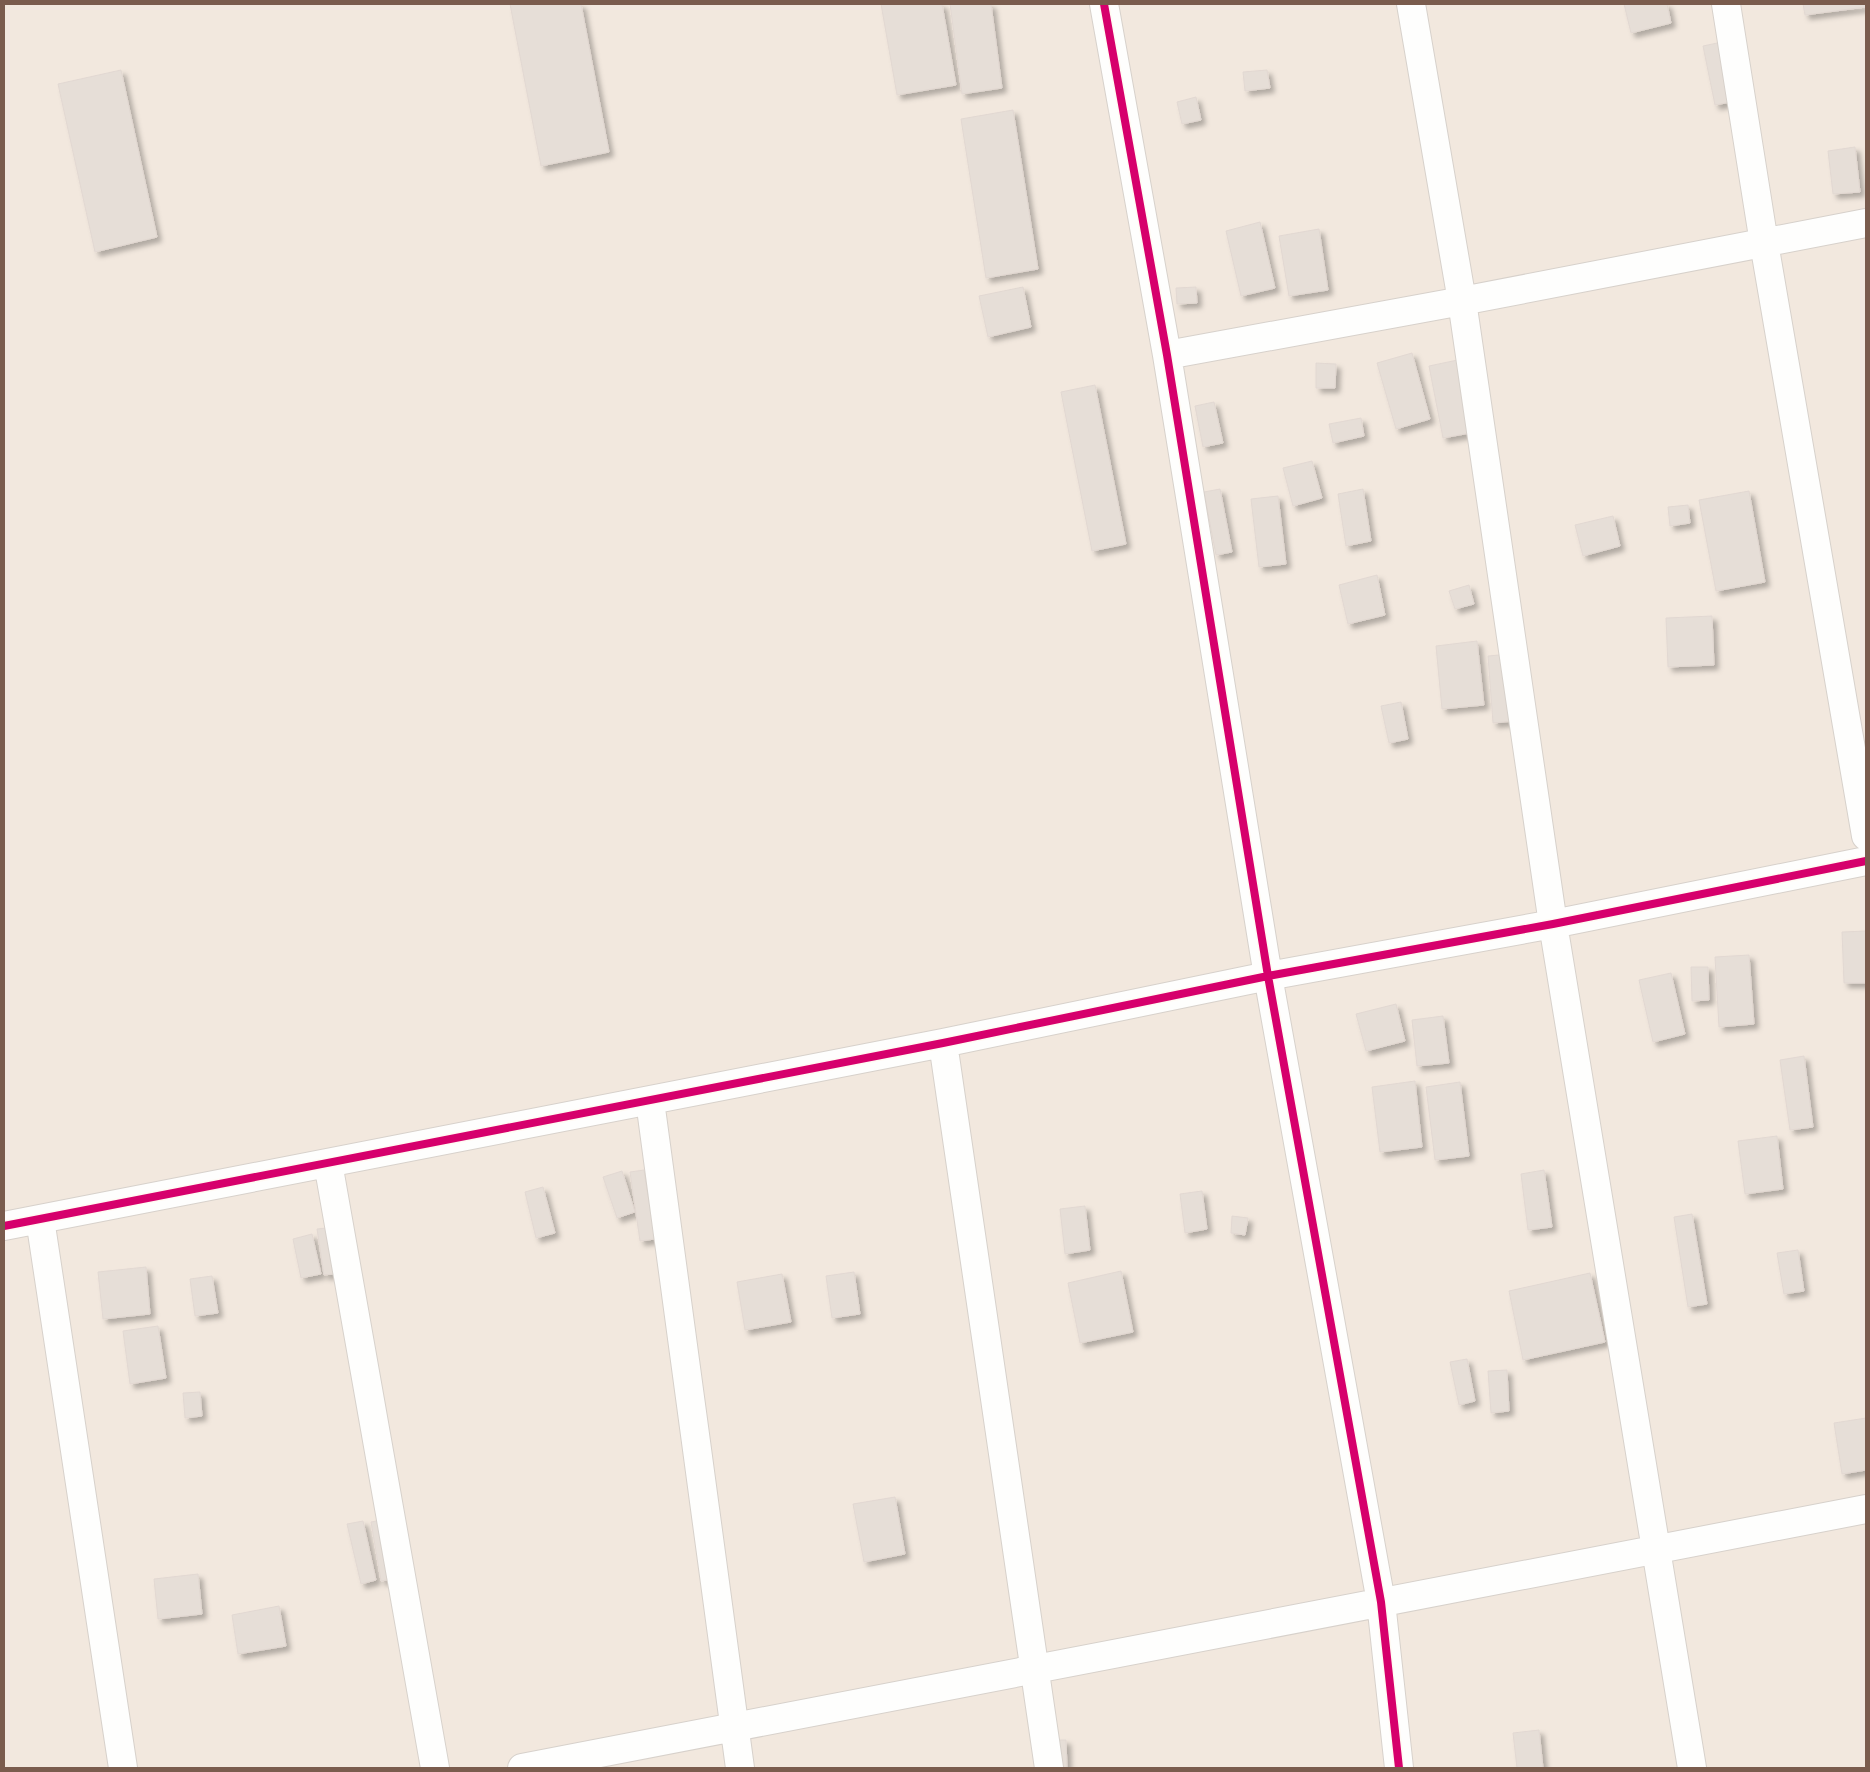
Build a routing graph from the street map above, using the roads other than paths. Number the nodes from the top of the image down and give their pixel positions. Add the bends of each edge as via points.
1 (1104, 4) edge
2 (1411, 4) edge
3 (1726, 4) edge
4 (1866, 223) edge
5 (1764, 243) junction
6 (1462, 301) junction
7 (1167, 355) junction
8 (1866, 836) edge
9 (1866, 861) edge
10 (1553, 924) junction
11 (1268, 976) junction
12 (943, 1043) junction
13 (650, 1101) junction
14 (328, 1163) junction
15 (40, 1219) junction
16 (4, 1226) edge
17 (1866, 1509) edge
18 (1656, 1550) junction
19 (1381, 1602) junction
20 (1034, 1669) junction
21 (734, 1727) junction
22 (123, 1768) edge
23 (435, 1768) edge
24 (522, 1768) edge
25 (740, 1768) edge
26 (1048, 1768) edge
27 (1399, 1768) edge
28 (1692, 1768) edge

1 - 7 street
2 - 6 street
3 - 5 street
4 - 5 street
5 - 6 street
5 - 8 street
6 - 7 street
6 - 10 street
7 - 11 street
9 - 10 street
10 - 11 street
10 - 18 street
11 - 12 street
11 - 19 street
12 - 13 street
12 - 20 street
13 - 14 street
13 - 21 street
14 - 15 street
14 - 23 street
15 - 16 street
15 - 22 street
17 - 18 street
18 - 19 street
18 - 28 street
19 - 20 street
19 - 27 street
20 - 21 street
20 - 26 street
21 - 24 street
21 - 25 street

